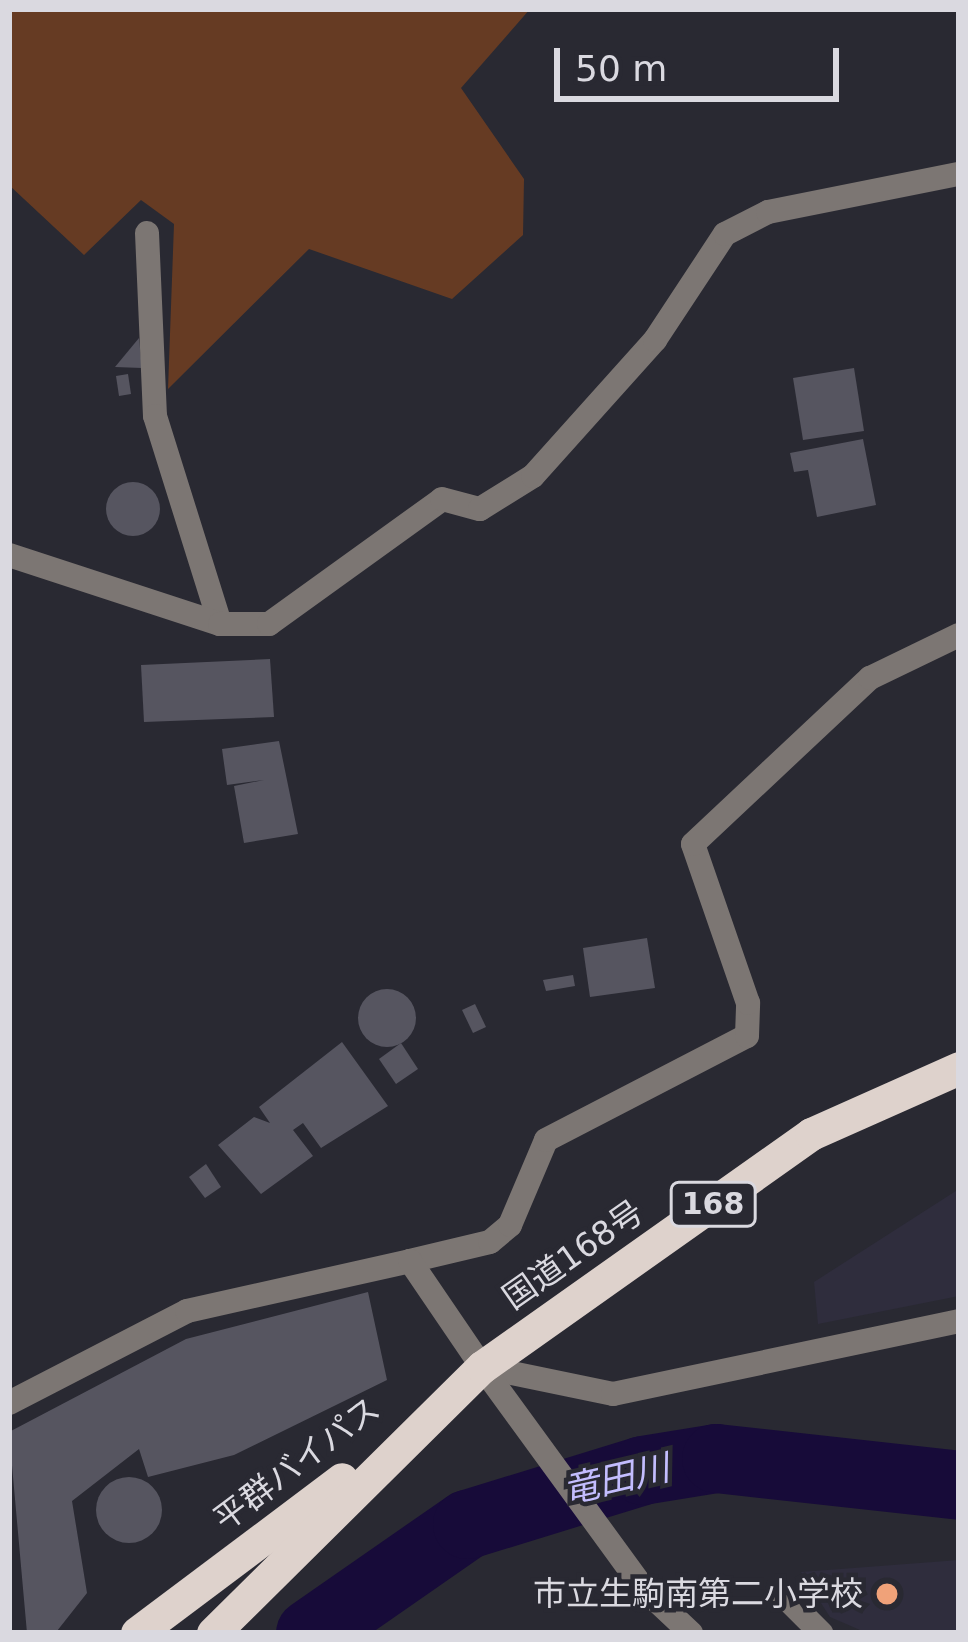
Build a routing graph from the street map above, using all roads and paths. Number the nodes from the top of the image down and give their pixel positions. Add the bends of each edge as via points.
1 (959, 174) edge
2 (147, 233) dead end
3 (9, 555) edge
4 (220, 624) junction
5 (959, 635) edge
6 (959, 1068) edge
7 (410, 1261) junction
8 (959, 1322) edge
9 (482, 1367) junction
10 (9, 1403) edge
11 (430, 1414) junction
12 (781, 1593) dead end
13 (136, 1633) edge
14 (212, 1633) edge
15 (691, 1633) edge
16 (821, 1633) edge

1 - 4 street via 768,212 724,234 656,340 533,476 480,509 442,499 297,611
2 - 4 street via 155,416
3 - 4 street
5 - 7 street via 884,666 693,844 748,1003 747,1036 546,1140 510,1225 490,1242
6 - 9 highway, 国道168号 / 168 via 811,1135
7 - 9 street
7 - 10 street via 188,1311
8 - 9 street via 613,1394
9 - 11 highway, 国道168号 / 168
9 - 15 street via 643,1588
11 - 13 highway, 平群バイパス / 168
11 - 14 highway, 平群バイパス / 168
12 - 16 street

